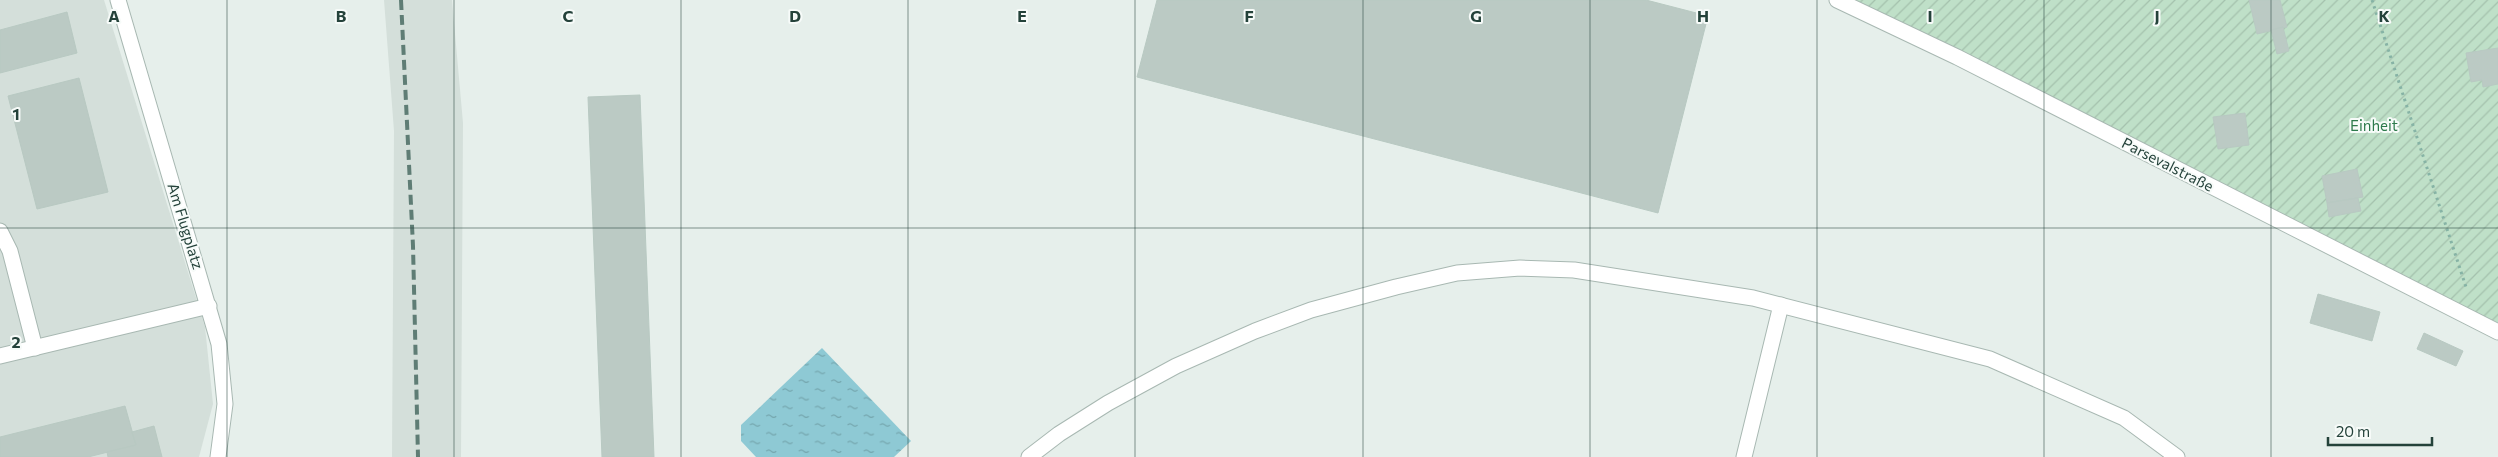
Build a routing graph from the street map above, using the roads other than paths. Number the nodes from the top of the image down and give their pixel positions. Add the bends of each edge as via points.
1 (118, 0) edge
2 (1837, 0) edge
3 (0, 231) edge
4 (1781, 305) junction
5 (209, 306) junction
6 (2498, 332) edge
7 (35, 348) junction
8 (0, 356) edge
9 (218, 457) edge
10 (1029, 457) edge
11 (1744, 457) edge
12 (2177, 457) edge

1 - 5 street, Am Flugplatz
2 - 6 street, Parsevalstraße
3 - 7 street via 10,251
4 - 10 street via 1574,270 1520,268 1457,273 1312,310 1255,332 1176,366 1108,403
4 - 11 street
4 - 12 street via 1990,359 2124,418
5 - 7 street
5 - 9 street, Am Flugplatz via 219,344 225,404
7 - 8 street

